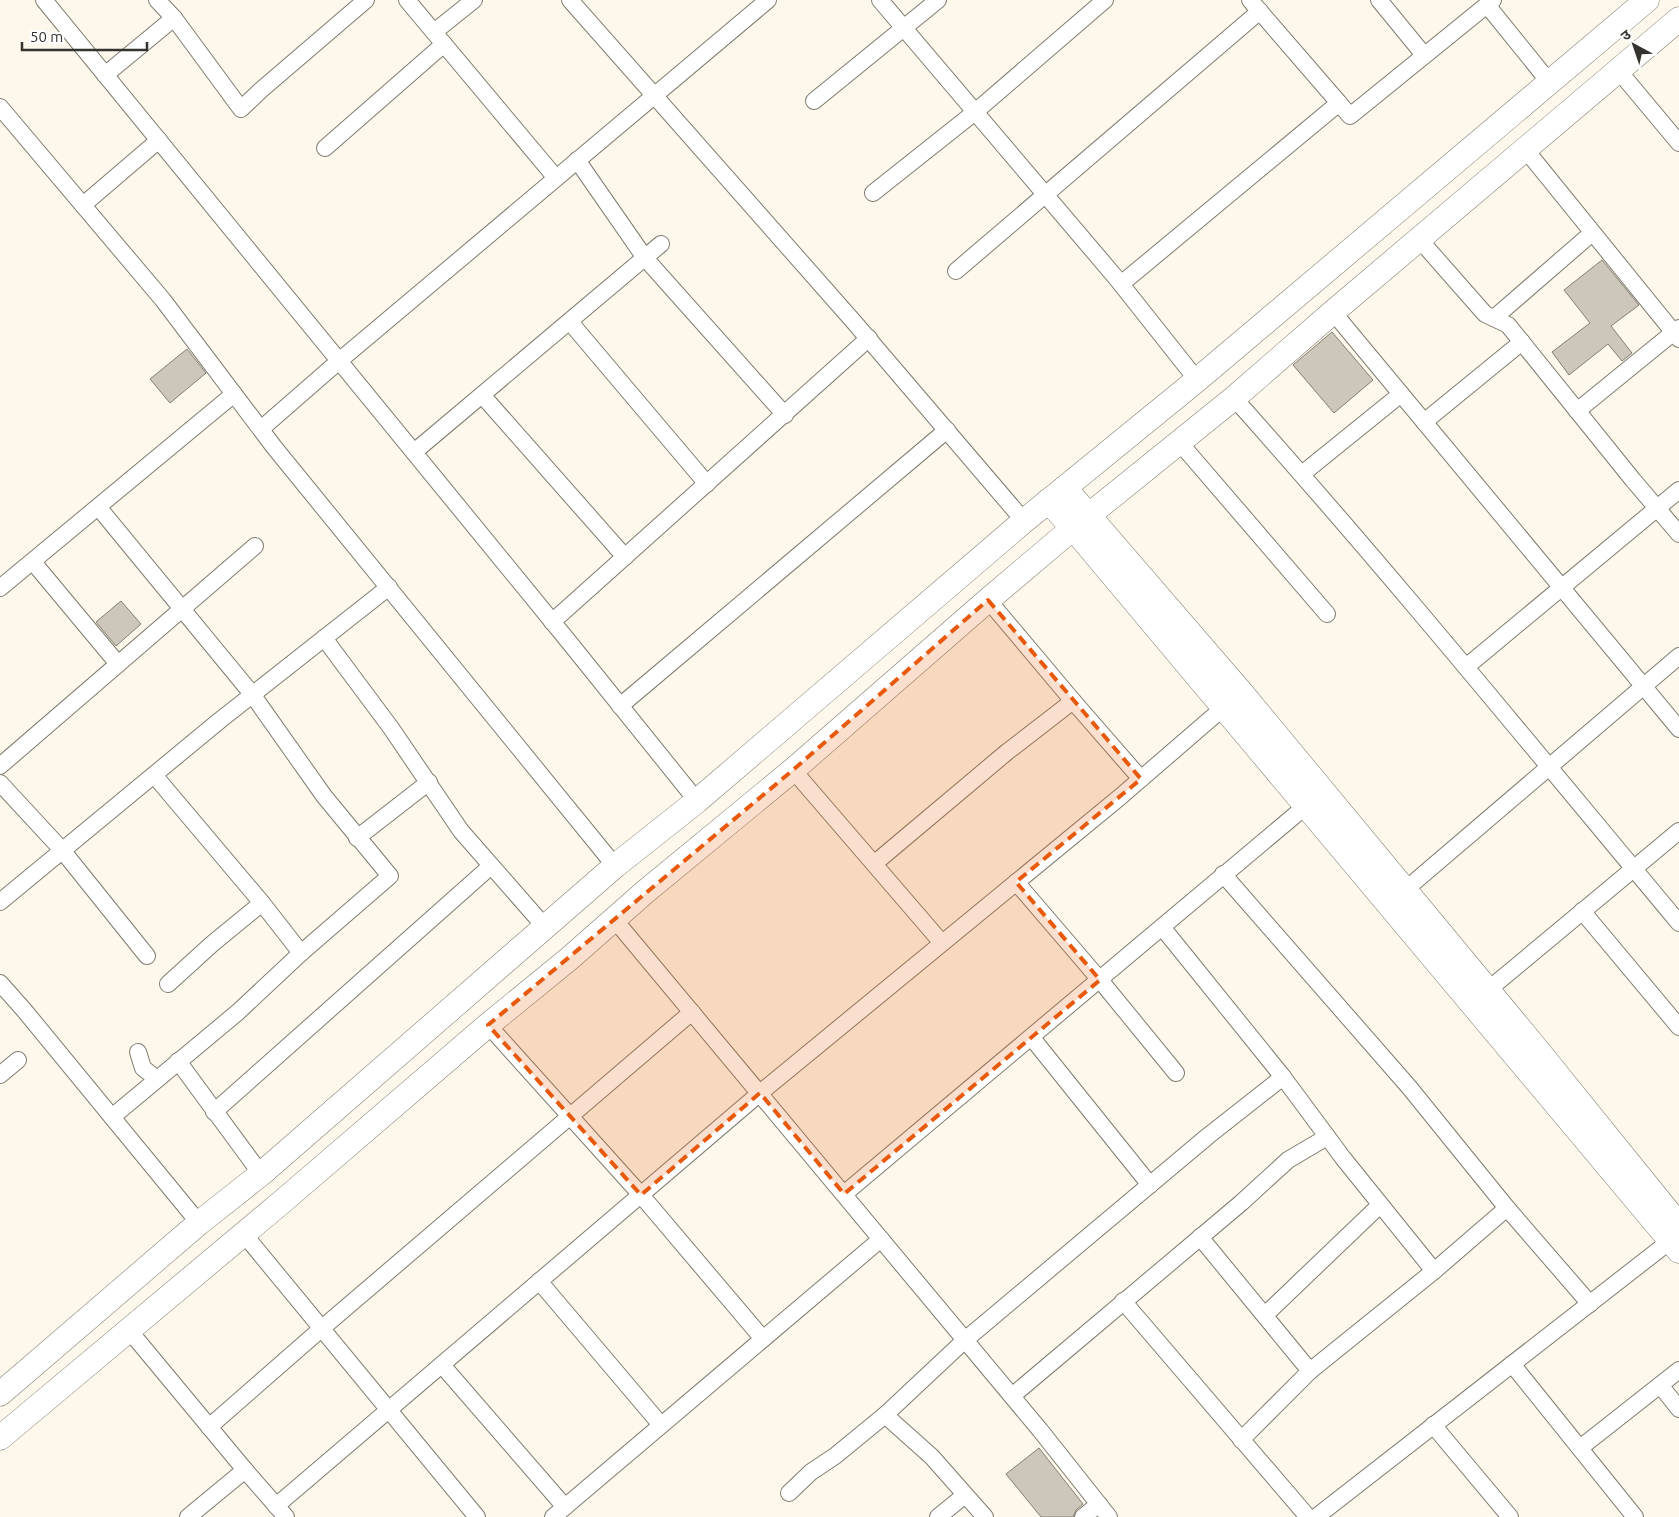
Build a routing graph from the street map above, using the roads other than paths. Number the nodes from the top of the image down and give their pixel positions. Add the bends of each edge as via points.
1 (44, 0) edge
2 (157, 0) edge
3 (366, 0) edge
4 (407, 0) edge
5 (474, 0) edge
6 (570, 0) edge
7 (768, 0) edge
8 (880, 0) edge
9 (938, 0) edge
10 (1105, 0) edge
11 (1379, 0) edge
12 (1647, 0) edge
13 (1490, 2) edge
14 (1255, 6) edge
15 (174, 18) junction
16 (1679, 19) edge
17 (904, 28) junction
18 (439, 38) junction
19 (1424, 55) junction
20 (1618, 70) junction
21 (105, 75) junction
22 (1550, 83) junction
23 (654, 95) junction
24 (814, 101) dead end
25 (1339, 103) junction
26 (0, 107) edge
27 (975, 112) junction
28 (158, 140) junction
29 (1679, 143) edge
30 (325, 148) dead end
31 (1525, 149) junction
32 (577, 160) junction
33 (556, 178) junction
34 (873, 193) dead end
35 (1046, 195) junction
36 (83, 205) junction
37 (1592, 233) junction
38 (1419, 239) junction
39 (662, 244) dead end
40 (645, 258) junction
41 (956, 272) dead end
42 (1121, 284) junction
43 (1333, 312) junction
44 (1494, 318) junction
45 (570, 322) junction
46 (1677, 333) edge
47 (869, 338) junction
48 (1522, 342) junction
49 (340, 361) junction
50 (1197, 380) junction
51 (234, 394) junction
52 (1401, 394) junction
53 (482, 395) junction
54 (1234, 398) junction
55 (1577, 411) junction
56 (785, 415) junction
57 (1424, 422) junction
58 (261, 429) junction
59 (947, 430) junction
60 (1180, 443) junction
61 (414, 452) junction
62 (1302, 474) junction
63 (707, 484) junction
64 (1679, 490) edge
65 (1056, 495) junction
66 (98, 508) junction
67 (1657, 508) junction
68 (1024, 521) junction
69 (1081, 522) junction
70 (1679, 534) edge
71 (256, 546) dead end
72 (625, 557) junction
73 (33, 562) junction
74 (389, 587) junction
75 (0, 588) edge
76 (1560, 588) junction
77 (988, 600) junction
78 (183, 608) junction
79 (1327, 614) dead end
80 (552, 622) junction
81 (324, 638) junction
82 (1679, 656) edge
83 (118, 664) junction
84 (1466, 667) junction
85 (1644, 687) junction
86 (1241, 692) junction
87 (252, 694) junction
88 (1073, 701) junction
89 (620, 706) junction
90 (1224, 708) junction
91 (1679, 729) edge
92 (0, 766) edge
93 (1549, 768) junction
94 (793, 770) junction
95 (154, 775) junction
96 (1141, 778) junction
97 (429, 782) junction
98 (0, 783) edge
99 (1315, 799) junction
100 (697, 801) junction
101 (1679, 831) edge
102 (358, 838) junction
103 (62, 850) junction
104 (874, 863) junction
105 (491, 866) junction
106 (615, 866) junction
107 (1633, 868) junction
108 (1223, 874) junction
109 (1016, 882) junction
110 (1405, 890) junction
111 (0, 902) edge
112 (262, 903) junction
113 (1582, 911) junction
114 (614, 919) junction
115 (1679, 923) edge
116 (544, 927) junction
117 (1162, 927) junction
118 (942, 943) junction
119 (301, 953) junction
120 (147, 956) dead end
121 (1100, 980) junction
122 (168, 984) dead end
123 (1, 986) edge
124 (1488, 990) junction
125 (692, 1012) junction
126 (488, 1025) junction
127 (1679, 1027) edge
128 (1032, 1038) junction
129 (138, 1052) dead end
130 (18, 1060) dead end
131 (178, 1061) junction
132 (1176, 1073) dead end
133 (0, 1075) edge
134 (1283, 1077) junction
135 (157, 1079) junction
136 (760, 1093) junction
137 (214, 1112) junction
138 (570, 1116) junction
139 (112, 1117) junction
140 (1327, 1137) junction
141 (261, 1174) junction
142 (1150, 1185) junction
143 (844, 1194) junction
144 (641, 1195) junction
145 (1380, 1205) junction
146 (1508, 1208) junction
147 (199, 1223) junction
148 (243, 1233) junction
149 (1200, 1237) junction
150 (1677, 1238) edge
151 (881, 1239) junction
152 (1434, 1271) junction
153 (539, 1281) junction
154 (1123, 1301) junction
155 (1590, 1304) junction
156 (1265, 1315) junction
157 (128, 1329) junction
158 (321, 1329) junction
159 (763, 1339) junction
160 (965, 1340) junction
161 (1512, 1364) junction
162 (442, 1365) junction
163 (1679, 1370) edge
164 (1310, 1371) junction
165 (1660, 1385) junction
166 (2, 1388) edge
167 (1012, 1396) junction
168 (1679, 1409) edge
169 (388, 1410) junction
170 (885, 1415) junction
171 (661, 1425) junction
172 (1434, 1425) junction
173 (209, 1427) junction
174 (0, 1438) edge
175 (1241, 1440) junction
176 (1580, 1448) junction
177 (245, 1470) junction
178 (789, 1493) dead end
179 (965, 1495) junction
180 (1099, 1504) junction
181 (281, 1511) edge
182 (559, 1512) edge
183 (188, 1517) edge
184 (477, 1517) edge
185 (938, 1517) edge
186 (985, 1517) edge
187 (1083, 1517) edge
188 (1109, 1517) edge
189 (1308, 1517) edge
190 (1316, 1517) edge
191 (1510, 1517) edge
192 (1635, 1517) edge

1 - 21 street
2 - 15 street
3 - 15 street via 240,109
4 - 18 street
5 - 18 street
6 - 23 street
7 - 23 street
8 - 17 street
9 - 17 street
10 - 27 street
11 - 19 street
12 - 22 street
13 - 19 street
13 - 22 street
14 - 25 street
14 - 35 street
15 - 21 street
16 - 20 street
17 - 24 street
17 - 27 street
18 - 30 street
18 - 33 street
19 - 25 street via 1350,116
20 - 29 street
20 - 31 street
21 - 28 street
22 - 50 street
23 - 32 street
23 - 47 street
25 - 42 street
26 - 36 street
27 - 34 street
27 - 35 street
28 - 36 street
28 - 49 street
31 - 37 street
31 - 38 street
32 - 33 street
32 - 40 street
33 - 49 street
35 - 41 street
35 - 42 street
36 - 51 street via 163,300
37 - 44 street
37 - 46 street
38 - 43 street
38 - 44 street via 1485,314
39 - 40 street
40 - 45 street
40 - 56 street
42 - 50 street
43 - 52 street
43 - 54 street
44 - 48 street via 1508,325
45 - 53 street
45 - 63 street
46 - 55 street
47 - 56 street
47 - 59 street
48 - 55 street
48 - 57 street
49 - 58 street
49 - 61 street
50 - 65 street
51 - 58 street
51 - 66 street
52 - 57 street
52 - 62 street
53 - 61 street
53 - 72 street
54 - 60 street
54 - 62 street
55 - 67 street
56 - 63 street
57 - 76 street
58 - 74 street
59 - 68 street
59 - 89 street
60 - 69 street
60 - 79 street
61 - 80 street
62 - 84 street
63 - 72 street
64 - 67 street
65 - 68 street
65 - 69 street
66 - 73 street
66 - 78 street
67 - 70 street
67 - 76 street
68 - 100 street
69 - 77 street
69 - 86 street
69 - 90 street
71 - 78 street
72 - 80 street
73 - 75 street
73 - 83 street
74 - 81 street
74 - 106 street
76 - 84 street
76 - 85 street
77 - 88 street
77 - 94 street
78 - 83 street
78 - 87 street
80 - 89 street
81 - 87 street
81 - 97 street
82 - 85 street
83 - 92 street
84 - 93 street
85 - 91 street
85 - 93 street
86 - 90 street
86 - 99 street
87 - 95 street
87 - 102 street
88 - 96 street
88 - 104 street
89 - 100 street
90 - 96 street
90 - 99 street
93 - 107 street
93 - 110 street
94 - 104 street
94 - 114 street
95 - 103 street
95 - 112 street
96 - 109 street
97 - 102 street
97 - 105 street via 461,831
98 - 103 street
99 - 108 street
99 - 110 street
99 - 150 street
100 - 106 street
101 - 107 street
102 - 119 street via 390,876
103 - 111 street
103 - 120 street
104 - 118 street
105 - 116 street
105 - 137 street
106 - 116 street
107 - 113 street
107 - 115 street
108 - 117 street
108 - 146 street via 1409,1088
109 - 118 street
109 - 121 street
110 - 124 street
112 - 119 street
112 - 122 street
113 - 124 street
113 - 127 street
114 - 125 street
114 - 126 street
116 - 141 street
117 - 121 street
117 - 134 street
118 - 136 street
119 - 131 street via 238,1012
121 - 128 street
121 - 132 street
123 - 139 street
124 - 150 street
125 - 136 street
125 - 138 street
126 - 138 street
126 - 148 street
128 - 142 street
128 - 143 street
129 - 135 street via 143,1068
130 - 133 street
131 - 135 street
131 - 137 street
134 - 140 street
134 - 142 street
135 - 139 street
136 - 143 street
136 - 144 street
137 - 141 street
138 - 144 street
138 - 158 street
139 - 147 street
140 - 145 street
140 - 149 street via 1288,1160
141 - 147 street
142 - 160 street
143 - 151 street
144 - 153 street
144 - 159 street
145 - 152 street
145 - 156 street
146 - 152 street
146 - 155 street
147 - 166 street
148 - 157 street
148 - 158 street
149 - 154 street
149 - 156 street
150 - 155 street
151 - 159 street
151 - 160 street
152 - 164 street
153 - 162 street
153 - 171 street
154 - 167 street
154 - 175 street
155 - 161 street
156 - 164 street
157 - 173 street
157 - 174 street
158 - 169 street
158 - 173 street
159 - 171 street
160 - 167 street
160 - 170 street
161 - 172 street
161 - 176 street
162 - 169 street
162 - 182 street
163 - 165 street
164 - 175 street
165 - 168 street
165 - 176 street
167 - 180 street
169 - 181 street
169 - 184 street
170 - 178 street
170 - 179 street via 932,1457
171 - 182 street
172 - 190 street
172 - 191 street
173 - 177 street
175 - 189 street
176 - 192 street
177 - 181 street
177 - 183 street
179 - 185 street
179 - 186 street
180 - 187 street
180 - 188 street

